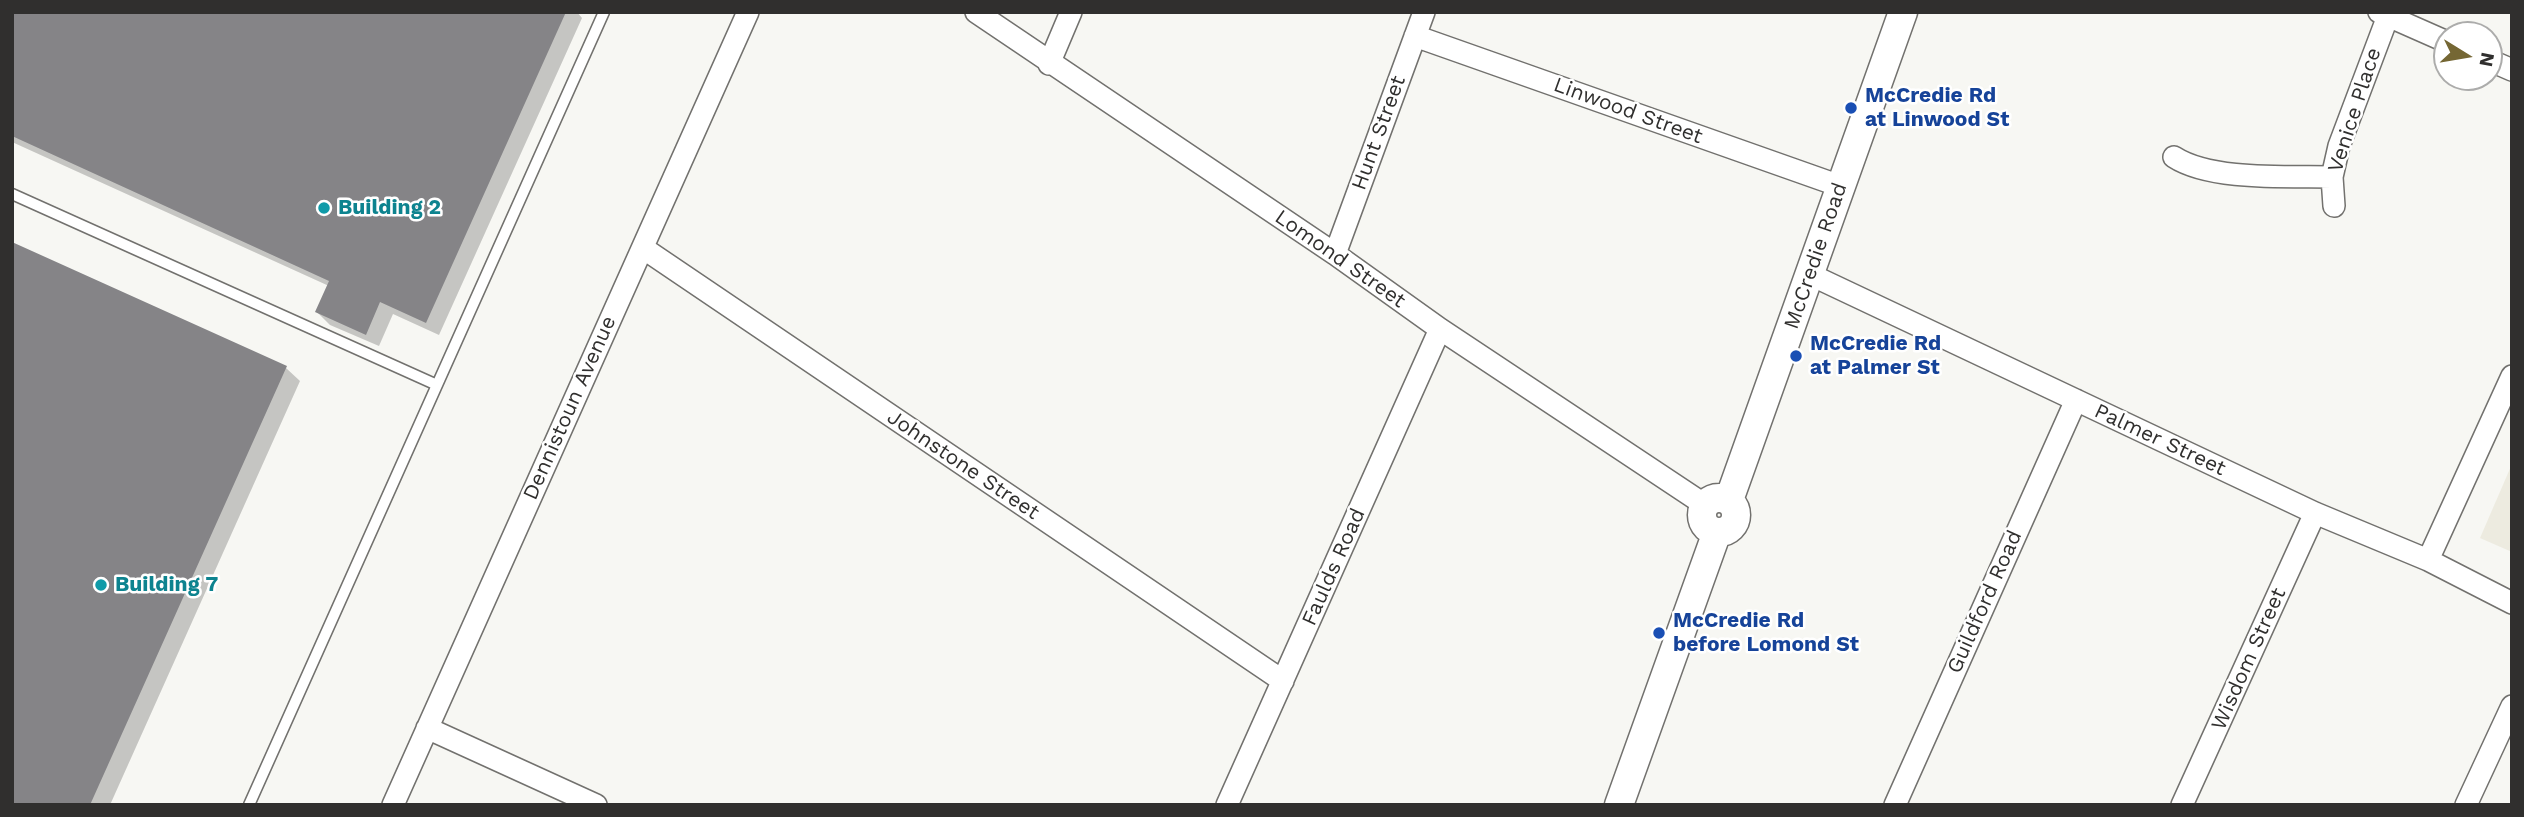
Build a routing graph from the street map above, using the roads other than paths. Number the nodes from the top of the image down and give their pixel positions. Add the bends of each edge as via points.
1 (604, 12) edge
2 (748, 12) edge
3 (976, 12) edge
4 (1071, 12) edge
5 (1424, 12) edge
6 (1903, 12) edge
7 (2383, 14) edge
8 (1415, 36) junction
9 (2433, 36) edge
10 (1049, 64) junction
11 (2174, 157) dead end
12 (2332, 177) junction
13 (1840, 186) junction
14 (12, 194) edge
15 (2334, 206) dead end
16 (643, 248) junction
17 (1335, 254) junction
18 (1809, 274) junction
19 (1440, 329) junction
20 (2512, 376) edge
21 (437, 385) junction
22 (2076, 400) junction
23 (1717, 503) junction
24 (2315, 513) junction
25 (2428, 560) junction
26 (2512, 603) edge
27 (1283, 681) junction
28 (2512, 706) edge
29 (427, 728) junction
30 (249, 805) edge
31 (393, 805) edge
32 (596, 805) edge
33 (1227, 805) edge
34 (1619, 805) edge
35 (1895, 805) edge
36 (2182, 805) edge
37 (2466, 805) edge

1 - 21 lane
2 - 16 street, Dennistoun Avenue
3 - 10 street, Lomond Street
4 - 10 street
5 - 8 street, Hunt Street
6 - 13 main road, McCredie Road
7 - 9 street
7 - 12 street, Venice Place
8 - 13 street, Linwood Street
8 - 17 street, Hunt Street
10 - 17 street, Lomond Street
11 - 12 street via 2186,164 2253,176
12 - 15 street, Venice Place
13 - 18 main road, McCredie Road
14 - 21 lane
16 - 27 street, Johnstone Street
16 - 29 street, Dennistoun Avenue
17 - 19 street, Lomond Street
18 - 22 street, Palmer Street
18 - 23 main road, McCredie Road
19 - 23 street, Lomond Street
19 - 27 street, Faulds Road
20 - 25 street
21 - 30 lane
22 - 24 street, Palmer Street
22 - 35 street, Guildford Road
23 - 34 main road, McCredie Road via 1736,510 1735,522 1717,532
24 - 25 street, Palmer Street
24 - 36 street, Wisdom Street
25 - 26 street, Palmer Street
27 - 33 street, Faulds Road
28 - 37 street
29 - 31 street, Dennistoun Avenue
29 - 32 street

